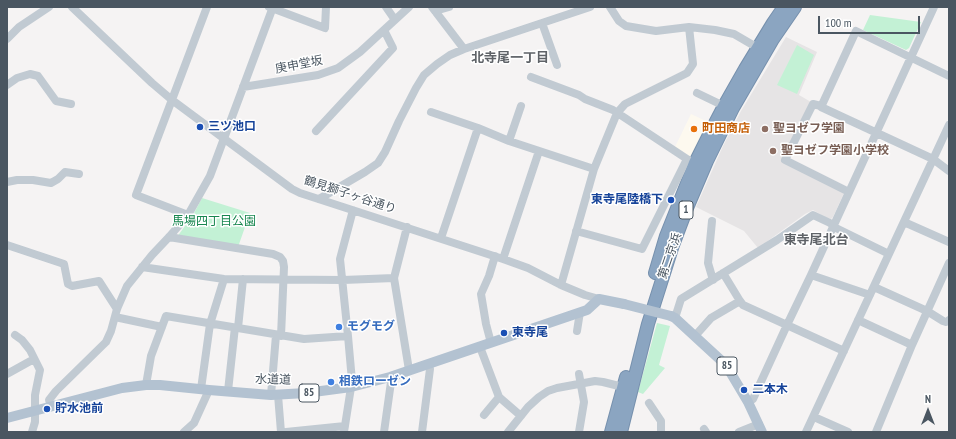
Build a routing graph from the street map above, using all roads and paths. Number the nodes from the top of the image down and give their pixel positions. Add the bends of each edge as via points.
1 (49, 7) edge
2 (72, 7) edge
3 (207, 7) edge
4 (326, 7) edge
5 (386, 7) edge
6 (409, 7) edge
7 (449, 7) edge
8 (590, 7) edge
9 (610, 7) edge
10 (784, 7) edge
11 (794, 7) edge
12 (934, 7) edge
13 (272, 8) edge
14 (434, 9) edge
15 (395, 20) junction
16 (542, 23) junction
17 (689, 27) junction
18 (384, 30) junction
19 (7, 39) edge
20 (758, 48) junction
21 (464, 49) junction
22 (910, 57) junction
23 (557, 65) dead end
24 (949, 76) edge
25 (531, 77) dead end
26 (7, 84) edge
27 (243, 87) junction
28 (697, 93) dead end
29 (172, 100) junction
30 (71, 104) dead end
31 (521, 106) dead end
32 (724, 106) junction
33 (821, 106) junction
34 (431, 112) dead end
35 (617, 113) junction
36 (949, 125) edge
37 (478, 128) junction
38 (316, 131) dead end
39 (876, 133) junction
40 (224, 139) junction
41 (509, 141) junction
42 (539, 151) junction
43 (933, 159) junction
44 (691, 161) junction
45 (594, 169) junction
46 (949, 171) edge
47 (79, 174) dead end
48 (7, 182) edge
49 (849, 192) junction
50 (319, 198) junction
51 (353, 210) junction
52 (188, 215) junction
53 (712, 221) dead end
54 (904, 222) junction
55 (833, 226) junction
56 (407, 227) junction
57 (576, 231) junction
58 (169, 237) junction
59 (441, 238) junction
60 (949, 242) edge
61 (7, 245) edge
62 (889, 254) junction
63 (499, 258) junction
64 (949, 264) edge
65 (142, 267) junction
66 (723, 273) junction
67 (811, 274) junction
68 (394, 278) junction
69 (224, 279) junction
70 (243, 279) junction
71 (284, 280) junction
72 (343, 280) junction
73 (713, 280) junction
74 (561, 285) junction
75 (874, 286) junction
76 (870, 295) junction
77 (599, 299) junction
78 (740, 301) junction
79 (927, 311) junction
80 (580, 312) junction
81 (116, 313) junction
82 (673, 317) junction
83 (858, 320) junction
84 (949, 320) edge
85 (210, 324) junction
86 (787, 325) junction
87 (162, 327) junction
88 (236, 328) junction
89 (577, 331) dead end
90 (15, 335) dead end
91 (279, 335) junction
92 (348, 336) junction
93 (695, 336) junction
94 (491, 343) junction
95 (912, 345) junction
96 (480, 347) junction
97 (844, 351) junction
98 (34, 359) junction
99 (428, 364) junction
100 (409, 370) junction
101 (7, 374) edge
102 (579, 374) dead end
103 (390, 377) junction
104 (580, 383) junction
105 (146, 384) junction
106 (351, 387) junction
107 (623, 387) junction
108 (205, 389) junction
109 (228, 391) junction
110 (275, 395) junction
111 (499, 397) junction
112 (748, 402) junction
113 (649, 403) dead end
114 (51, 407) junction
115 (34, 411) junction
116 (484, 415) dead end
117 (521, 416) junction
118 (814, 417) junction
119 (7, 418) edge
120 (761, 428) edge
121 (344, 429) edge
122 (32, 432) edge
123 (184, 432) edge
124 (281, 432) edge
125 (286, 432) edge
126 (384, 432) edge
127 (424, 432) edge
128 (508, 432) edge
129 (579, 432) edge
130 (611, 432) edge
131 (621, 432) edge
132 (661, 432) edge
133 (739, 432) edge
134 (806, 432) edge
135 (848, 432) edge
136 (876, 432) edge

1 - 19 street via 19,27
2 - 29 street, 鶴見獅子ヶ谷通り
3 - 29 street
4 - 13 street via 325,28
5 - 15 street
6 - 15 street, 庚申堂坂
7 - 14 street
8 - 16 street
9 - 17 street via 619,21 626,26 656,31
10 - 20 highway, 第二京浜 / 1
11 - 131 highway, 第二京浜 / 1 via 733,108 686,208 652,310
12 - 22 street
13 - 27 street
14 - 21 street
15 - 18 street, 庚申堂坂
16 - 21 street
16 - 23 street
17 - 20 street via 734,34
17 - 35 street via 692,64 687,73 625,104
18 - 27 street, 庚申堂坂 via 338,68 318,75
18 - 38 street via 393,48
20 - 32 highway, 第二京浜 / 1
21 - 50 street via 450,55 424,75 378,163
22 - 24 street
22 - 33 street via 856,31
22 - 39 street
25 - 35 street
26 - 30 street via 30,74 38,76 56,101
27 - 40 street
28 - 32 street
29 - 40 street, 鶴見獅子ヶ谷通り
29 - 52 street via 136,195
31 - 41 street
32 - 44 highway, 第二京浜 / 1
33 - 39 street
33 - 49 street via 813,104 785,160
34 - 37 street
35 - 44 street
35 - 45 street
36 - 43 street
37 - 41 street
37 - 59 street
39 - 43 street
39 - 49 street
40 - 50 street, 鶴見獅子ヶ谷通り via 285,184 300,193
40 - 52 street via 210,176
41 - 42 street
42 - 45 street
42 - 63 street
43 - 46 street
43 - 54 street
44 - 57 street via 642,249
44 - 107 highway, 第二京浜 / 1 via 639,325
45 - 57 street
47 - 48 street via 65,172 51,183 33,180
49 - 55 street
50 - 51 street, 鶴見獅子ヶ谷通り
51 - 56 street, 鶴見獅子ヶ谷通り
51 - 72 street via 340,259
52 - 58 street
53 - 73 street via 708,263
54 - 60 street
54 - 62 street
55 - 62 street
55 - 66 street via 814,215
55 - 67 street
56 - 59 street, 鶴見獅子ヶ谷通り
56 - 68 street
57 - 74 street
58 - 65 street
58 - 71 street via 277,255 283,261
59 - 63 street, 鶴見獅子ヶ谷通り
61 - 81 street via 64,264 68,284 72,286 99,281
62 - 75 street
63 - 74 street, 鶴見獅子ヶ谷通り via 528,268
63 - 94 street via 481,294
64 - 79 street
65 - 69 street
65 - 81 street via 127,286
66 - 73 street
66 - 78 street
67 - 76 street
67 - 86 street
68 - 72 street
68 - 100 street
69 - 70 street
69 - 85 street
70 - 71 street
70 - 88 street
71 - 72 street
71 - 91 street
72 - 92 street
73 - 82 street via 681,299
74 - 77 street, 鶴見獅子ヶ谷通り
75 - 76 street
75 - 79 street
76 - 83 street
77 - 80 main road, 水道道 / 85
77 - 82 main road, 鶴見獅子ヶ谷通り / 85, bridge
78 - 86 street via 743,305
78 - 93 street via 711,318
79 - 84 street via 943,321
79 - 95 street
80 - 89 street
80 - 94 main road, 水道道 / 85
81 - 87 street
81 - 114 street via 106,342 56,391 49,400
82 - 93 main road, 85
83 - 95 street
83 - 97 street
85 - 87 street via 166,316
85 - 88 street
85 - 108 street
86 - 97 street
86 - 112 street via 753,399
87 - 105 street via 151,356
88 - 91 street
88 - 109 street
90 - 98 street via 30,350
91 - 92 street via 304,339
91 - 110 street
92 - 106 street
93 - 112 main road, 85 via 726,365
94 - 96 main road, 水道道 / 85
95 - 136 street
96 - 99 main road, 水道道 / 85
96 - 111 street
97 - 118 street
98 - 101 street
98 - 115 street via 40,370 34,395
99 - 100 main road, 水道道 / 85
99 - 127 street via 430,369
100 - 103 main road, 水道道 / 85
102 - 104 street
103 - 106 main road, 水道道 / 85
103 - 126 street
104 - 107 street via 595,381
104 - 117 street via 557,388 538,397
104 - 129 street via 584,402
105 - 108 main road, 水道道 / 85
105 - 114 main road, 水道道 / 85
106 - 110 main road, 水道道 / 85
106 - 121 street
107 - 130 highway, 第二京浜 / 1
108 - 109 main road, 水道道 / 85
108 - 123 street via 194,423
109 - 110 main road, 水道道 / 85
110 - 124 street
111 - 116 street
111 - 117 street
112 - 120 main road, 85
113 - 132 street via 661,421
114 - 115 main road, 水道道 / 85
115 - 119 main road, 水道道 / 85
115 - 122 street via 35,422
117 - 128 street
118 - 134 street
118 - 135 street
120 - 133 street
121 - 125 street

